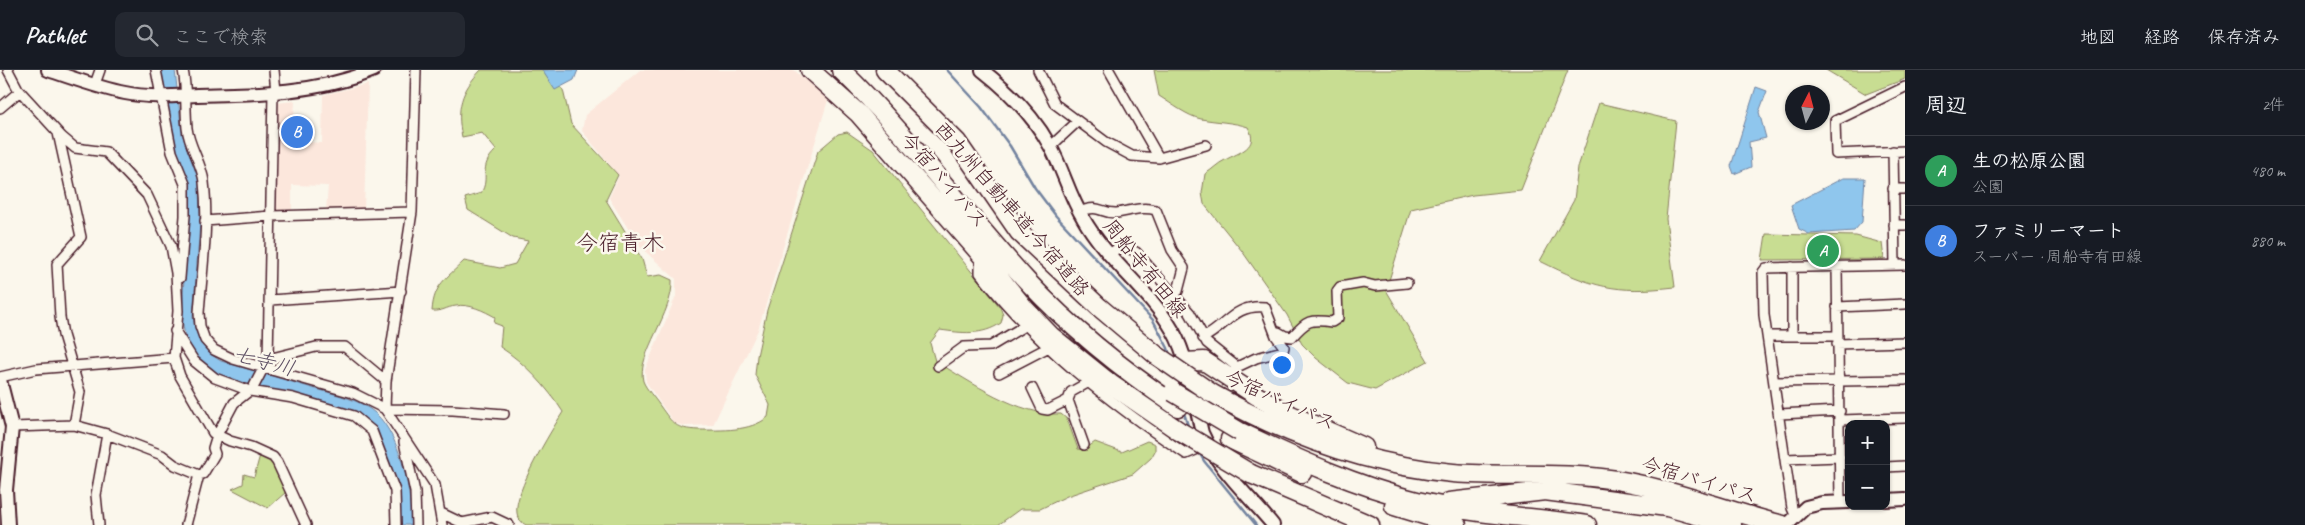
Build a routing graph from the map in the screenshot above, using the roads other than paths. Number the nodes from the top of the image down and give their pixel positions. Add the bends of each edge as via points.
1 (8, 70) edge
2 (48, 70) edge
3 (100, 70) edge
4 (156, 70) edge
5 (182, 70) edge
6 (274, 70) edge
7 (374, 70) edge
8 (416, 70) edge
9 (810, 70) edge
10 (841, 70) edge
11 (857, 70) edge
12 (885, 70) edge
13 (982, 70) edge
14 (1038, 70) edge
15 (1109, 70) edge
16 (95, 84) junction
17 (1905, 87) edge
18 (20, 91) junction
19 (274, 92) junction
20 (160, 96) junction
21 (185, 96) junction
22 (0, 108) edge
23 (1077, 122) junction
24 (58, 133) junction
25 (1206, 145) dead end
26 (1050, 146) junction
27 (1893, 151) junction
28 (1905, 151) edge
29 (1159, 158) junction
30 (1894, 189) junction
31 (1905, 189) edge
32 (412, 212) junction
33 (1079, 212) junction
34 (271, 216) junction
35 (205, 221) junction
36 (1894, 225) junction
37 (1905, 225) edge
38 (1108, 255) junction
39 (984, 258) junction
40 (1895, 265) junction
41 (1905, 265) edge
42 (1837, 266) junction
43 (1792, 267) junction
44 (1407, 283) dead end
45 (401, 291) junction
46 (1174, 294) junction
47 (270, 300) junction
48 (1905, 304) edge
49 (1837, 307) junction
50 (178, 311) junction
51 (1026, 325) junction
52 (175, 331) junction
53 (1275, 333) junction
54 (1768, 336) junction
55 (1792, 336) junction
56 (1203, 338) junction
57 (1837, 340) junction
58 (1905, 342) edge
59 (1047, 348) junction
60 (174, 358) junction
61 (1184, 362) junction
62 (266, 365) junction
63 (72, 366) junction
64 (938, 366) dead end
65 (1233, 372) junction
66 (999, 373) dead end
67 (0, 378) edge
68 (1905, 380) edge
69 (386, 381) junction
70 (1839, 381) junction
71 (1089, 382) junction
72 (1775, 382) junction
73 (1032, 388) dead end
74 (252, 389) junction
75 (1068, 400) junction
76 (385, 409) junction
77 (504, 414) dead end
78 (1779, 414) junction
79 (1840, 415) junction
80 (1905, 418) edge
81 (74, 426) junction
82 (12, 427) junction
83 (400, 430) junction
84 (106, 434) junction
85 (217, 435) junction
86 (1084, 445) dead end
87 (1208, 445) junction
88 (1276, 449) junction
89 (1840, 457) junction
90 (1785, 459) junction
91 (1905, 466) edge
92 (1890, 467) edge
93 (1347, 468) dead end
94 (1845, 468) edge
95 (199, 475) junction
96 (1559, 475) junction
97 (1465, 494) dead end
98 (1488, 496) junction
99 (1905, 499) edge
100 (1890, 500) edge
101 (1844, 502) edge
102 (1418, 507) junction
103 (441, 513) junction
104 (493, 521) edge
105 (1789, 522) edge
106 (8, 525) edge
107 (99, 525) edge
108 (186, 525) edge
109 (306, 525) edge
110 (396, 525) edge
111 (416, 525) edge
112 (442, 525) edge
113 (509, 525) edge
114 (1273, 525) edge
115 (1370, 525) edge
116 (1457, 525) edge
117 (1587, 525) edge
118 (1732, 525) edge

1 - 18 street
2 - 16 main road
3 - 16 street
4 - 20 street
5 - 21 street
6 - 19 street
7 - 19 main road via 332,84
8 - 32 street
9 - 39 highway, 今宿バイパス via 859,114
10 - 102 highway, 西九州自動車道;今宿道路 via 893,123 1027,281 1064,319 1126,371 1230,439 1270,460 1370,499
11 - 88 highway, 西九州自動車道;今宿道路, bridge via 901,114 1029,266 1113,347 1174,392 1240,432
12 - 96 highway, 今宿バイパス, bridge via 957,142 1019,232 1156,356 1211,393 1283,429 1324,445 1372,458 1455,473
13 - 26 main road, 周船寺有田線 via 1016,100
14 - 23 street via 1055,104
15 - 29 street
16 - 20 main road via 124,93
17 - 27 street via 1835,121 1836,154
18 - 22 street
18 - 24 street
19 - 21 main road
19 - 34 street
20 - 21 main road
20 - 50 street via 172,152 185,184
21 - 35 street via 187,130 204,183
23 - 26 street
23 - 29 street via 1132,156
24 - 50 street via 75,148 106,152 148,194 171,246
24 - 63 street via 81,237 58,264 60,316
25 - 29 street
26 - 33 main road, 周船寺有田線
27 - 28 street
27 - 30 street
30 - 31 street
30 - 36 street
32 - 34 street
32 - 45 street
33 - 38 main road, 周船寺有田線
33 - 46 street via 1092,207 1115,213 1134,208 1156,210 1172,250 1184,268 1178,291
34 - 35 street
34 - 47 street
35 - 62 street via 199,313 205,340 214,350 233,359
36 - 37 street
36 - 40 street
38 - 46 street via 1126,247 1136,252
38 - 61 main road, 周船寺有田線 via 1158,309 1173,332
39 - 51 street via 980,260 980,272
39 - 115 highway, 今宿バイパス, bridge via 1051,336 1112,385 1179,431 1251,474
40 - 41 street
40 - 42 street
42 - 43 street
42 - 49 street
43 - 54 street via 1766,268 1763,272
43 - 55 street
44 - 53 street via 1375,286 1363,283 1340,287 1337,291 1338,318 1332,322 1313,320 1304,324 1292,337
45 - 47 street
45 - 69 street
46 - 56 street via 1190,313
47 - 62 street
48 - 49 street
49 - 57 street
50 - 52 street
51 - 59 street
51 - 64 street via 991,346 964,346
52 - 60 street
52 - 74 street via 194,361 215,378
53 - 56 street via 1265,307 1252,306 1238,311
53 - 65 street via 1283,351 1256,358
54 - 55 street
54 - 72 street
55 - 57 street
56 - 65 street
57 - 58 street
57 - 70 street
59 - 66 street
59 - 71 street
60 - 63 street
60 - 85 street via 180,376 212,433
61 - 65 highway via 1204,361
61 - 87 main road, 周船寺有田線
62 - 69 street via 316,347 344,347
62 - 74 street
62 - 76 street via 353,392
63 - 67 street via 36,369
63 - 81 street via 80,392
65 - 96 highway via 1291,415 1376,452 1432,465
67 - 82 main road
68 - 70 street
69 - 76 street
70 - 72 street
70 - 79 street
71 - 75 street via 1071,392
71 - 87 street via 1134,419 1186,454
72 - 78 street
73 - 75 street via 1042,409 1048,410
74 - 85 street via 234,403
74 - 110 street via 354,416 372,431 395,491
75 - 86 street
76 - 77 street
76 - 83 street
78 - 79 street
78 - 90 street
79 - 80 street
79 - 89 street
81 - 82 street
81 - 84 street
82 - 106 main road via 6,490
83 - 103 street via 435,485
83 - 111 street via 415,492
84 - 95 street via 162,455 174,465
84 - 107 street via 96,495
85 - 95 street via 213,448 215,454 203,474
85 - 109 street via 273,457
87 - 114 main road, 周船寺有田線
88 - 93 highway
88 - 102 highway, 西九州自動車道;今宿道路
89 - 90 street
89 - 94 street
90 - 105 street via 1792,508
91 - 92 street
94 - 101 street
95 - 108 street
96 - 105 highway, 今宿バイパス via 1659,488 1748,516
97 - 98 highway
98 - 102 highway
98 - 118 highway via 1544,491 1667,507
99 - 100 main road
101 - 105 main road via 1806,507
102 - 116 highway, 西九州自動車道;今宿道路
102 - 117 highway, 西九州自動車道;今宿道路 via 1444,507
103 - 104 street via 462,523
103 - 112 street
104 - 113 street

